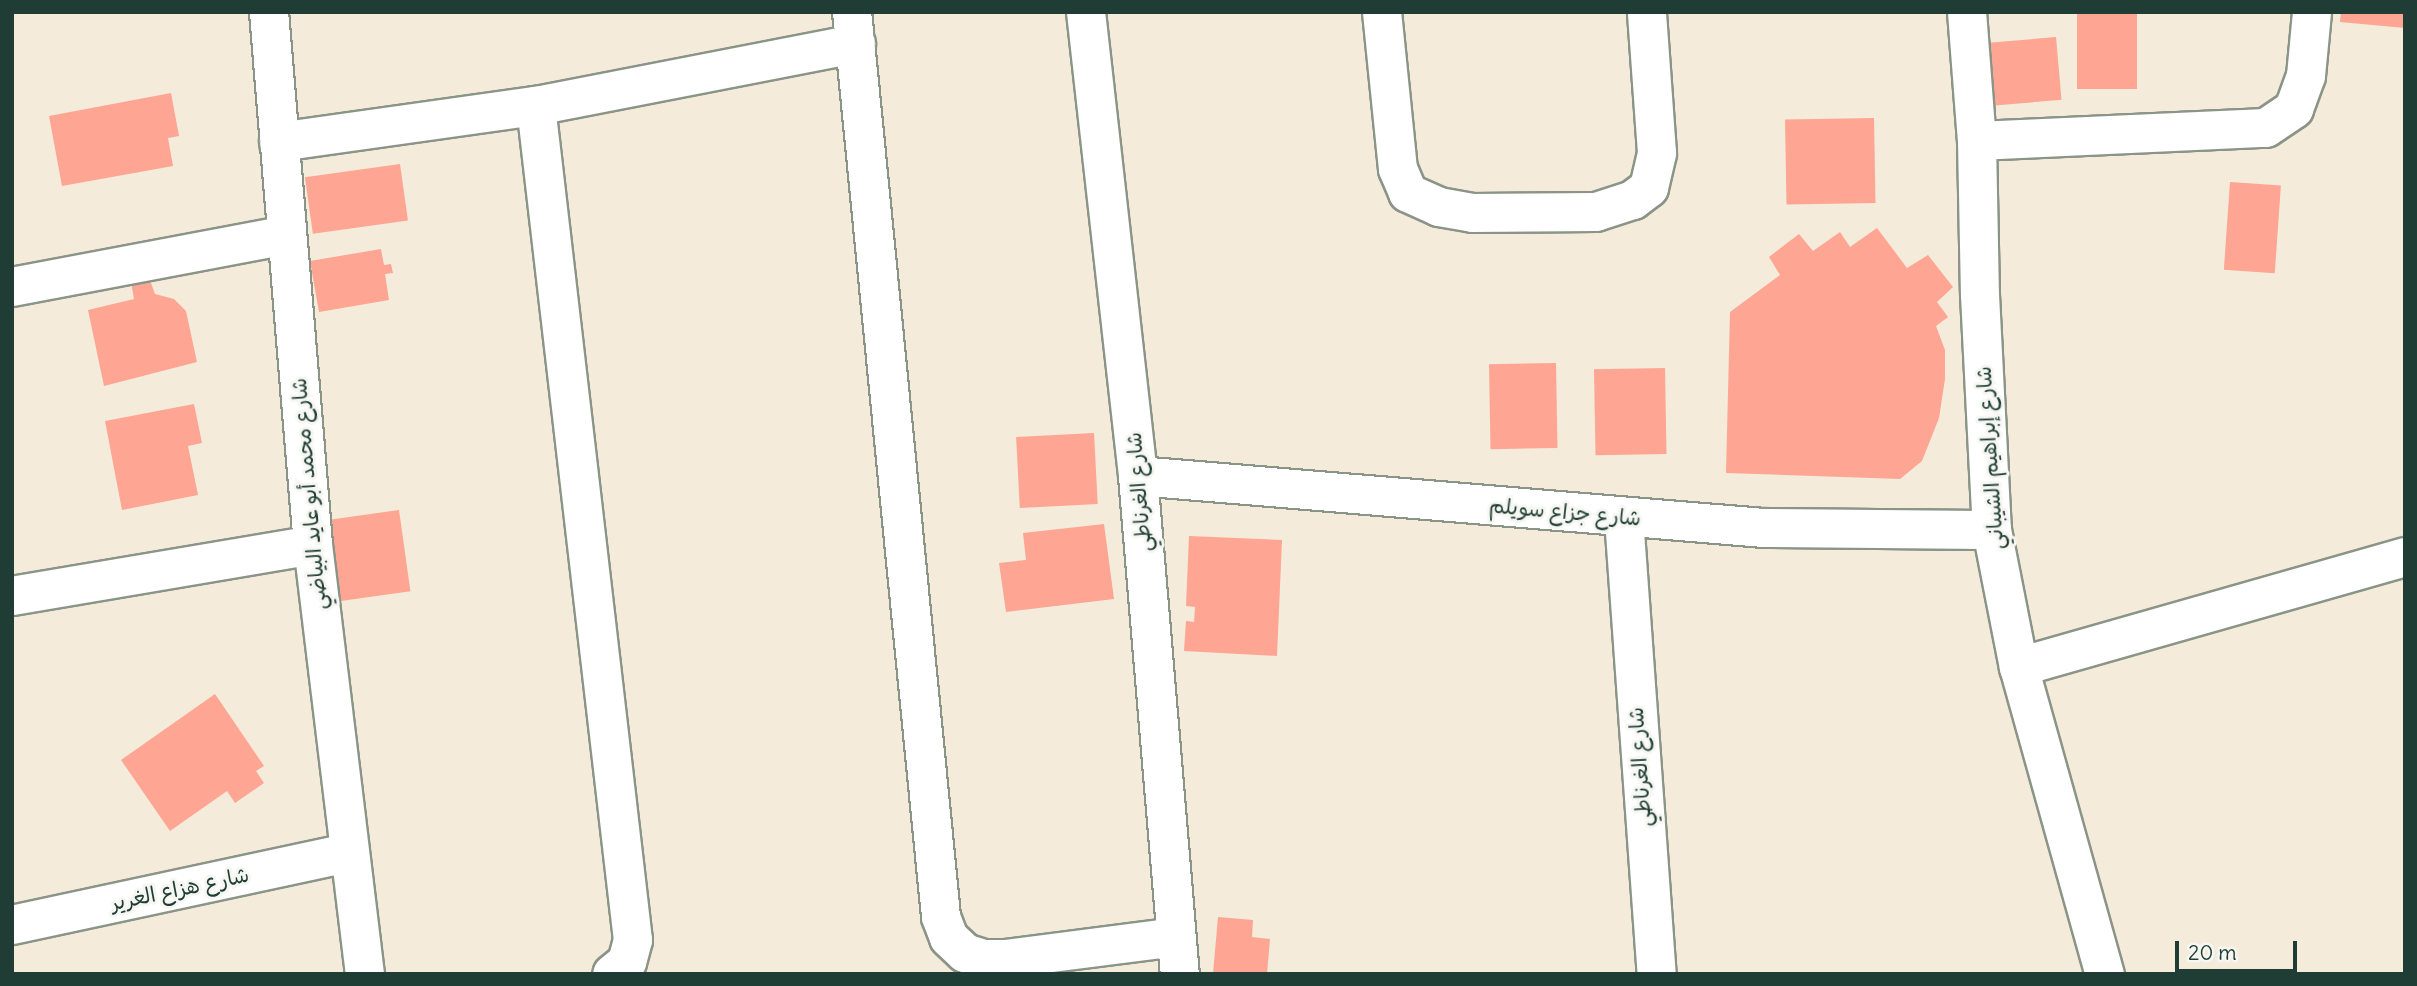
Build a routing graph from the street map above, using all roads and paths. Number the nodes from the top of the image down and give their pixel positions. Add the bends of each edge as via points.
1 (269, 12) edge
2 (1086, 12) edge
3 (1382, 12) edge
4 (1647, 12) edge
5 (1967, 12) edge
6 (2312, 12) edge
7 (854, 28) edge
8 (536, 106) junction
9 (1977, 141) junction
10 (279, 142) junction
11 (286, 235) junction
12 (12, 287) edge
13 (1138, 476) junction
14 (1624, 518) junction
15 (1992, 530) junction
16 (313, 545) junction
17 (2405, 556) edge
18 (12, 596) edge
19 (2018, 667) junction
20 (349, 853) junction
21 (12, 925) edge
22 (1178, 955) edge
23 (365, 974) edge
24 (612, 974) edge
25 (1657, 974) edge
26 (2105, 974) edge

1 - 10 street, شارع محمد أبو عايد البياضي
2 - 13 street, شارع الغرناطي
3 - 4 street via 1398,169 1408,193 1439,207 1472,213 1596,212 1633,200 1649,188 1657,153
5 - 9 street, شارع إبراهيم الشيباني
6 - 9 street via 2306,76 2294,109 2266,128
7 - 8 street
7 - 22 street via 941,918 949,939 965,953 985,959
8 - 10 street
8 - 24 street via 633,940 627,962
9 - 15 street, شارع إبراهيم الشيباني
10 - 11 street, شارع محمد أبو عايد البياضي
11 - 12 street
11 - 16 street, شارع محمد أبو عايد البياضي
13 - 14 street, شارع جزاع سويلم
13 - 22 street, شارع الغرناطي
14 - 15 street, شارع جزاع سويلم via 1763,528
14 - 25 street, شارع الغرناطي
15 - 19 street, شارع إبراهيم الشيباني
16 - 18 street
16 - 20 street, شارع محمد أبو عايد البياضي
17 - 19 street
19 - 26 street, شارع إبراهيم الشيباني
20 - 21 street, شارع هزاع الغرير
20 - 23 street, شارع محمد أبو عايد البياضي

